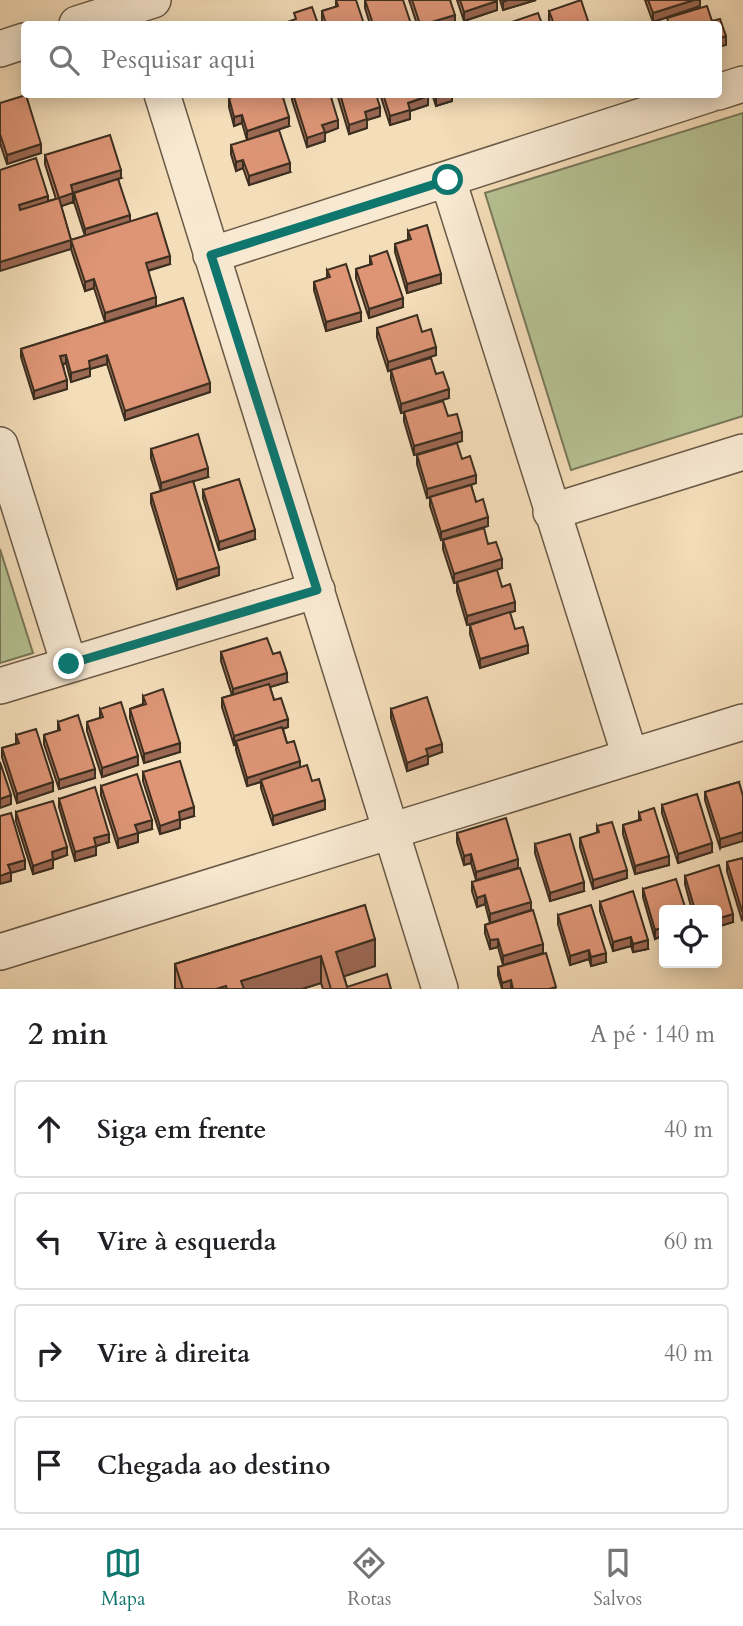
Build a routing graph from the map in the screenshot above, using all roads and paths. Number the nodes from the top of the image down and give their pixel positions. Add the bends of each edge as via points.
1 (140, 8) edge
2 (89, 21) edge
3 (21, 42) edge
4 (0, 49) edge
5 (743, 84) edge
6 (722, 91) edge
7 (163, 98) edge
8 (698, 98) edge
9 (448, 180) junction
10 (211, 255) junction
11 (0, 445) edge
12 (743, 452) edge
13 (551, 512) junction
14 (317, 590) junction
15 (69, 664) junction
16 (0, 686) edge
17 (743, 722) edge
18 (630, 756) junction
19 (391, 830) junction
20 (0, 953) edge
21 (440, 989) edge

1 - 2 street
3 - 4 street
5 - 6 street
7 - 10 street
8 - 9 street
9 - 10 street
9 - 13 street
10 - 14 street
11 - 15 street
12 - 13 street
13 - 18 street
14 - 15 street
14 - 19 street
15 - 16 street
17 - 18 street
18 - 19 street
19 - 20 street
19 - 21 street

